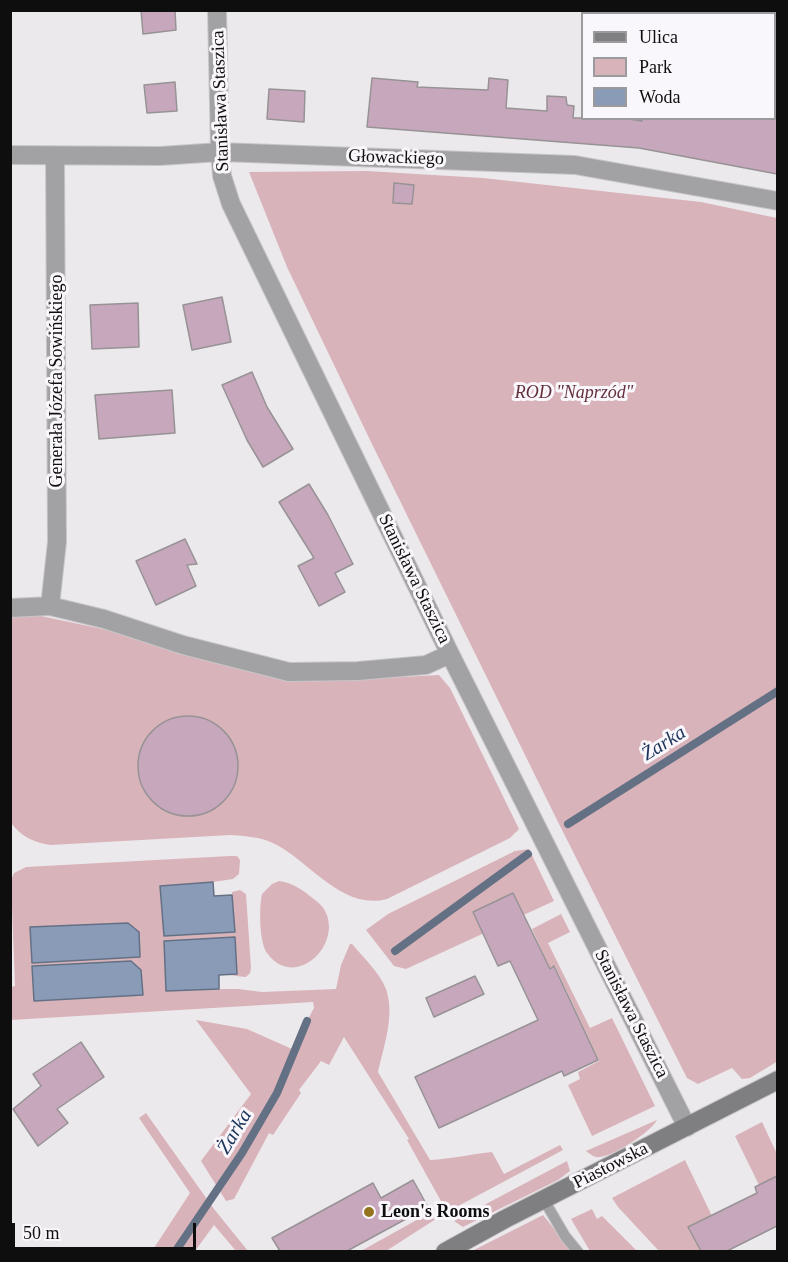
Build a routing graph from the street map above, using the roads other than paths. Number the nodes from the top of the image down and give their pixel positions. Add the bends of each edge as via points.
1 (217, 10) edge
2 (220, 152) junction
3 (10, 156) edge
4 (55, 156) junction
5 (777, 201) edge
6 (50, 606) junction
7 (10, 608) edge
8 (450, 654) junction
9 (777, 1080) edge
10 (687, 1127) junction
11 (544, 1200) junction
12 (445, 1251) edge
13 (578, 1251) edge

1 - 2 street, Stanisława Staszica
2 - 4 street, Głowackiego
2 - 5 street, Głowackiego via 575,165
2 - 8 street, Stanisława Staszica via 222,176 231,204
3 - 4 street, Głowackiego
4 - 6 street, Generała Józefa Sowińskiego via 57,542
6 - 7 street
6 - 8 street via 289,672 358,671 426,664
8 - 10 street, Stanisława Staszica
9 - 10 street, Piastowska
10 - 11 street, Piastowska
11 - 12 street, Piastowska
11 - 13 lane

